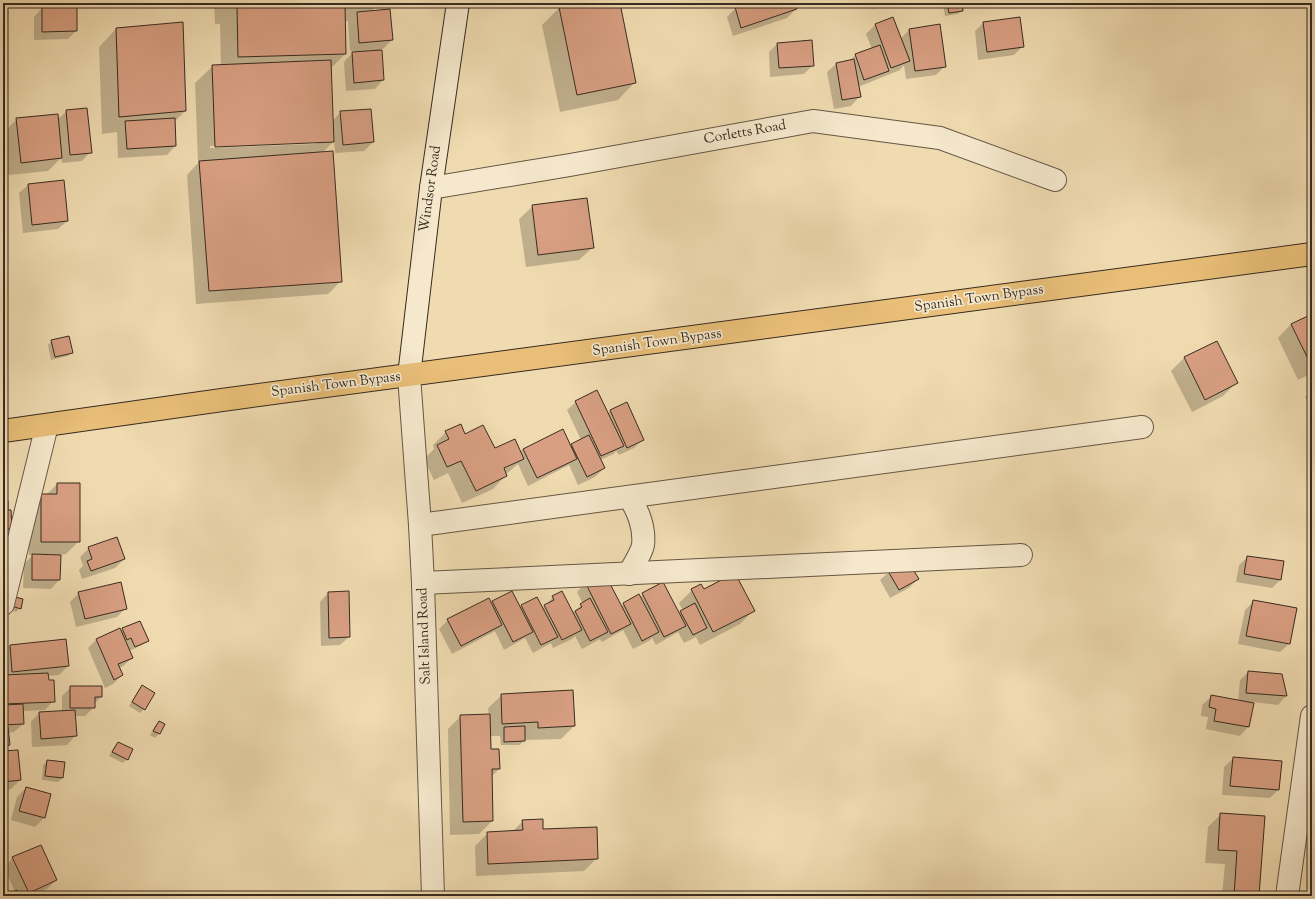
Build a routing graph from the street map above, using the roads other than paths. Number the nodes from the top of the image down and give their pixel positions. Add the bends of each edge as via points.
1 (458, 3) edge
2 (1055, 180) dead end
3 (431, 188) junction
4 (1312, 254) edge
5 (409, 376) junction
6 (47, 425) junction
7 (1142, 427) dead end
8 (3, 431) edge
9 (629, 497) junction
10 (420, 525) junction
11 (1021, 555) dead end
12 (629, 574) junction
13 (423, 583) junction
14 (3, 604) edge
15 (1312, 716) edge
16 (433, 896) edge
17 (1287, 896) edge

1 - 3 street, Windsor Road
2 - 3 street, Corletts Road via 940,138 813,121
3 - 5 street, Windsor Road
4 - 5 main road, Spanish Town Bypass
5 - 6 main road, Spanish Town Bypass
5 - 10 street, Salt Island Road
6 - 8 main road, Spanish Town Bypass
6 - 14 street
7 - 9 street
9 - 10 street
9 - 12 street via 636,506 642,527 643,546
10 - 13 street, Salt Island Road
11 - 12 street
12 - 13 street
13 - 16 street, Salt Island Road
15 - 17 street

